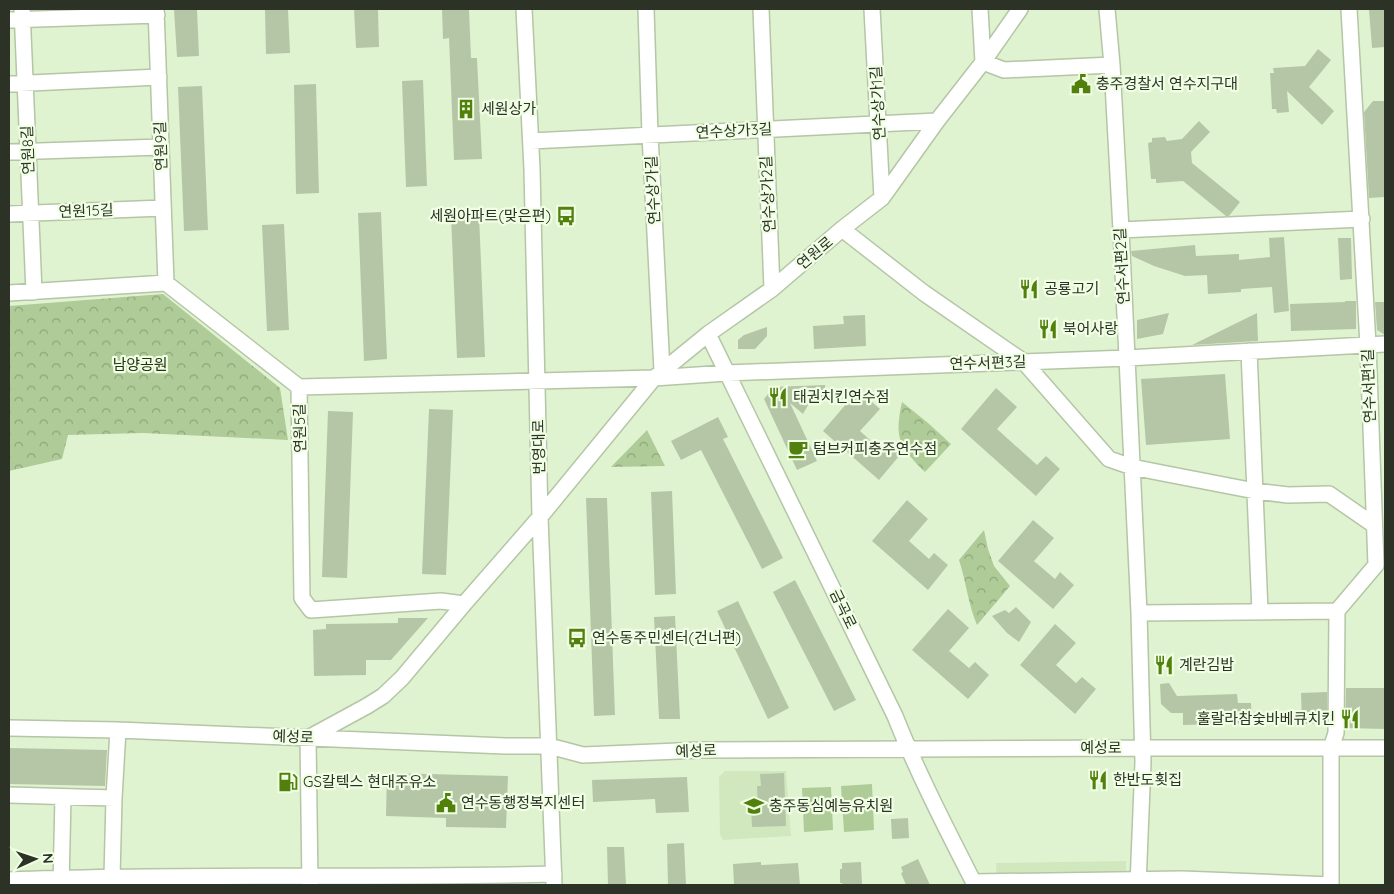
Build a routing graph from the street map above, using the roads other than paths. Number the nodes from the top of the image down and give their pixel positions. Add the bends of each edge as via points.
1 (524, 9) edge
2 (646, 9) edge
3 (761, 9) edge
4 (872, 9) edge
5 (980, 9) edge
6 (1020, 9) edge
7 (1107, 9) edge
8 (1349, 9) edge
9 (156, 12) edge
10 (18, 16) edge
11 (983, 62) junction
12 (1112, 65) junction
13 (159, 77) junction
14 (25, 83) junction
15 (9, 84) edge
16 (937, 121) junction
17 (879, 123) junction
18 (765, 129) junction
19 (650, 135) junction
20 (530, 141) junction
21 (161, 147) junction
22 (9, 152) edge
23 (28, 152) junction
24 (882, 198) junction
25 (164, 208) junction
26 (9, 214) edge
27 (31, 214) junction
28 (1362, 219) junction
29 (842, 229) junction
30 (1121, 230) junction
31 (166, 283) junction
32 (772, 289) junction
33 (9, 292) edge
34 (34, 292) junction
35 (708, 334) junction
36 (1385, 344) edge
37 (1368, 345) junction
38 (1249, 351) junction
39 (1127, 358) junction
40 (1024, 362) junction
41 (727, 373) junction
42 (658, 375) junction
43 (537, 380) junction
44 (299, 387) junction
45 (1132, 467) junction
46 (1255, 491) junction
47 (540, 517) junction
48 (1374, 525) junction
49 (1380, 565) edge
50 (464, 604) junction
51 (1337, 610) junction
52 (1260, 611) junction
53 (1139, 613) junction
54 (9, 728) edge
55 (118, 730) junction
56 (308, 737) junction
57 (549, 746) junction
58 (1143, 748) junction
59 (1331, 748) junction
60 (1385, 748) edge
61 (908, 749) junction
62 (9, 794) edge
63 (63, 797) junction
64 (114, 798) junction
65 (112, 877) junction
66 (554, 879) edge
67 (9, 880) edge
68 (181, 881) edge
69 (310, 881) edge
70 (415, 881) edge
71 (61, 882) edge
72 (1138, 882) edge
73 (1183, 882) edge
74 (1236, 883) edge
75 (974, 884) edge
76 (1331, 885) edge

1 - 20 street, 번영대로
2 - 19 street, 연수상가길
3 - 18 street, 연수상가2길
4 - 17 street, 연수상가1길
5 - 11 street
6 - 11 street, 연원로
7 - 12 street, 연수서편2길
8 - 28 street, 연수서편1길
9 - 10 street
9 - 13 street, 연원9길
10 - 14 street, 연원8길
11 - 12 street via 1004,70
11 - 16 street, 연원로
12 - 30 street, 연수서편2길
13 - 14 street
13 - 21 street, 연원9길
14 - 15 street
14 - 23 street, 연원8길
16 - 17 street, 연수상가3길
16 - 24 street, 연원로
17 - 18 street, 연수상가3길
17 - 24 street, 연수상가1길
18 - 19 street, 연수상가3길
18 - 32 street, 연수상가2길
19 - 20 street, 연수상가3길
19 - 42 street, 연수상가길
20 - 43 street, 번영대로
21 - 23 street
21 - 25 street, 연원9길
22 - 23 street
23 - 27 street, 연원8길
24 - 29 street, 연원로
25 - 27 street, 연원15길
25 - 31 street, 연원9길
26 - 27 street, 연원15길
27 - 34 street, 연원8길
28 - 30 street
28 - 37 street, 연수서편1길
29 - 32 street, 연원로
29 - 40 street via 924,293
30 - 39 street, 연수서편2길
31 - 34 street
31 - 44 street, 연원5길
32 - 35 street, 연원로
33 - 34 street
35 - 41 street, 금곡로
35 - 42 street, 연원로
36 - 37 street, 연수서편3길
37 - 38 street, 연수서편3길
37 - 48 street, 연수서편1길
38 - 39 street, 연수서편3길
38 - 46 street
39 - 40 street, 연수서편3길
39 - 45 street, 연수서편2길
40 - 41 street, 연수서편3길
40 - 45 street via 1109,459
41 - 42 street, 연수서편3길
41 - 61 street, 금곡로 via 895,716
42 - 43 street via 576,381
42 - 47 street, 연원로
43 - 44 street
43 - 47 street, 번영대로
44 - 50 street, 연원5길 via 302,598 311,610 441,601
45 - 46 street
45 - 53 street, 연수서편2길
46 - 48 street via 1288,495 1329,494
46 - 52 street
47 - 50 street
47 - 57 street, 번영대로
48 - 49 street, 연수서편1길
49 - 51 street, 연수서편1길
50 - 56 street via 383,696
51 - 52 street
51 - 59 street via 1336,734
52 - 53 street
53 - 58 street, 연수서편2길
54 - 55 street, 예성로
55 - 56 street, 예성로
55 - 64 street
56 - 57 street, 예성로
56 - 69 street
57 - 61 street, 예성로 via 583,755 702,750
57 - 66 street, 번영대로
58 - 59 street, 예성로
58 - 61 street, 예성로
58 - 72 street, 연수서편2길
59 - 60 street, 예성로
59 - 76 street
61 - 75 street, 금곡로
62 - 63 street
63 - 64 street
63 - 71 street
64 - 65 street
65 - 68 street
65 - 71 street
66 - 70 street
67 - 71 street
68 - 69 street
69 - 70 street
72 - 73 street
72 - 75 street
73 - 74 street
74 - 76 street

